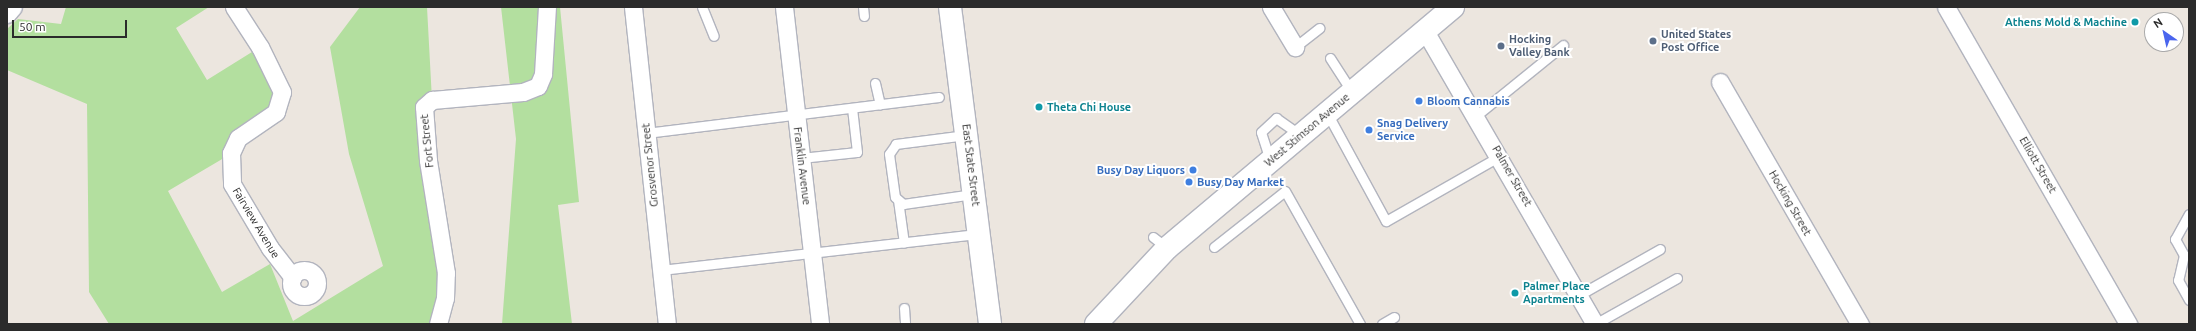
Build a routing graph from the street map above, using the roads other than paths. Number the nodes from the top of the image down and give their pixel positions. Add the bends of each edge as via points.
1 (13, 7) edge
2 (234, 7) edge
3 (547, 7) edge
4 (633, 7) edge
5 (702, 7) edge
6 (784, 7) edge
7 (950, 7) edge
8 (1271, 7) edge
9 (1453, 7) edge
10 (1946, 7) edge
11 (7, 14) edge
12 (1319, 28) dead end
13 (1425, 31) junction
14 (714, 36) dead end
15 (1563, 45) dead end
16 (1295, 47) joint
17 (1330, 58) dead end
18 (1720, 82) dead end
19 (875, 83) dead end
20 (1352, 92) junction
21 (939, 97) dead end
22 (880, 104) junction
23 (852, 108) junction
24 (1327, 113) junction
25 (795, 115) junction
26 (1477, 115) junction
27 (646, 133) junction
28 (967, 135) junction
29 (1300, 135) junction
30 (1500, 156) junction
31 (800, 158) junction
32 (1270, 160) junction
33 (974, 193) junction
34 (898, 200) junction
35 (2189, 214) edge
36 (979, 234) junction
37 (904, 243) junction
38 (1214, 247) dead end
39 (1660, 249) dead end
40 (813, 254) junction
41 (661, 270) junction
42 (293, 277) dead end
43 (1677, 278) dead end
44 (1579, 295) junction
45 (2189, 300) edge
46 (904, 308) dead end
47 (1394, 317) dead end
48 (992, 320) edge
49 (1096, 321) edge
50 (438, 324) edge
51 (667, 324) edge
52 (820, 324) edge
53 (905, 324) edge
54 (1360, 324) edge
55 (1382, 324) edge
56 (1595, 324) edge
57 (1860, 324) edge
58 (2128, 324) edge

1 - 11 street
2 - 42 street, Fairview Avenue via 260,47 282,92 276,112 238,138 231,153 232,184 270,248
3 - 50 street, Fort Street via 543,74 538,86 524,92 432,100 424,107 428,160 446,273 445,298
4 - 27 street, Grosvenor Street
5 - 14 lane
6 - 25 street, Franklin Avenue
7 - 28 main road, East State Street
8 - 16 street
9 - 13 main road, West Stimson Avenue
10 - 58 street, Elliott Street
12 - 16 lane
13 - 20 main road, West Stimson Avenue
13 - 26 street, Palmer Street
15 - 26 lane
17 - 20 lane
18 - 57 street, Hocking Street
19 - 22 lane
20 - 24 main road, West Stimson Avenue
21 - 22 lane
22 - 23 lane
23 - 25 lane
23 - 31 lane via 857,152
24 - 29 main road, West Stimson Avenue
24 - 30 lane via 1386,221
25 - 27 lane
25 - 31 street, Franklin Avenue
26 - 30 street, Palmer Street
27 - 41 street, Grosvenor Street
28 - 33 main road, East State Street
28 - 34 lane via 896,144 889,154 894,197
29 - 32 main road, West Stimson Avenue
29 - 32 lane via 1276,118 1261,132
30 - 44 street, Palmer Street
31 - 40 street, Franklin Avenue
32 - 49 main road, West Stimson Avenue via 1160,242
33 - 34 lane via 903,204
33 - 36 main road, East State Street
34 - 37 lane
35 - 45 lane via 2175,239 2184,255 2178,280
36 - 37 lane
36 - 48 main road, East State Street
37 - 40 lane
38 - 54 lane via 1285,191
39 - 44 lane
40 - 41 lane
40 - 52 street, Franklin Avenue
41 - 51 street, Grosvenor Street
43 - 56 lane
44 - 56 street, Palmer Street
46 - 53 lane
47 - 55 lane

